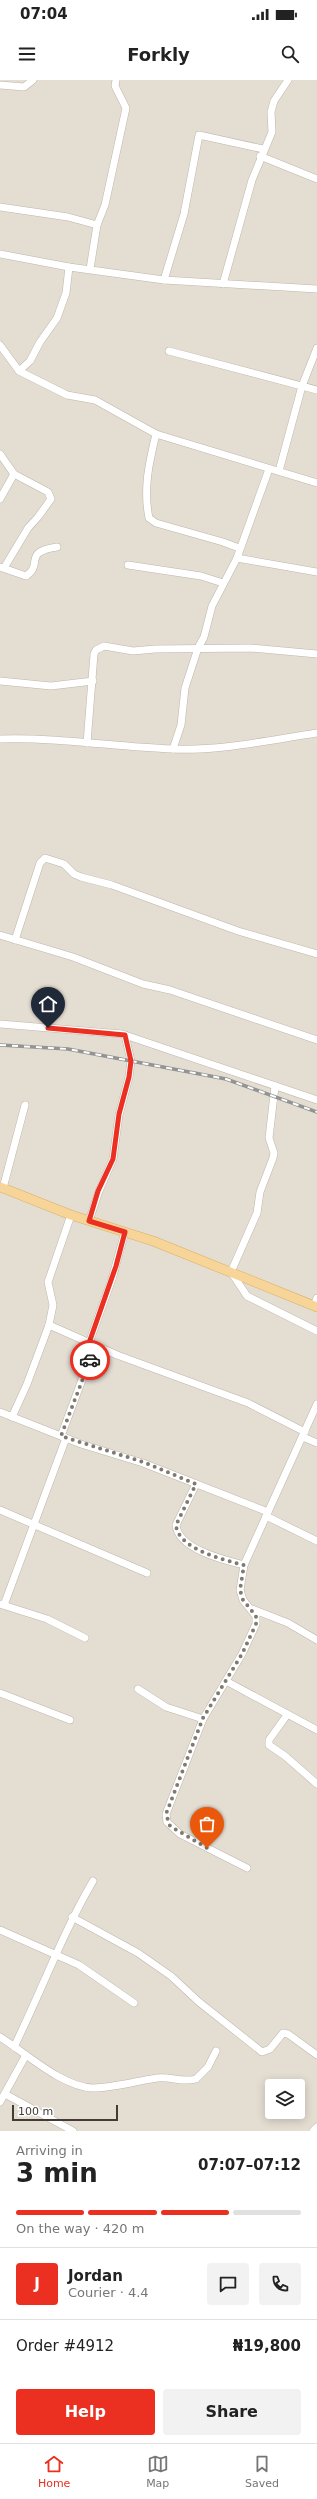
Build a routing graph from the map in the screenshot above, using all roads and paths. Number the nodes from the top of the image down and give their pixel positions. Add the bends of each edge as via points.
1 (33, 80) edge
2 (116, 80) edge
3 (288, 80) edge
4 (0, 85) edge
5 (261, 153) junction
6 (317, 179) edge
7 (0, 207) edge
8 (97, 225) junction
9 (0, 254) edge
10 (69, 267) junction
11 (90, 269) junction
12 (164, 280) junction
13 (223, 284) junction
14 (317, 288) edge
15 (2, 348) edge
16 (317, 348) edge
17 (169, 351) dead end
18 (0, 360) edge
19 (19, 371) junction
20 (302, 386) junction
21 (317, 390) edge
22 (156, 434) junction
23 (0, 454) edge
24 (269, 469) junction
25 (279, 471) junction
26 (14, 474) junction
27 (317, 483) edge
28 (0, 499) edge
29 (58, 547) dead end
30 (239, 548) junction
31 (237, 558) junction
32 (128, 565) dead end
33 (2, 568) edge
34 (317, 572) edge
35 (223, 583) junction
36 (198, 648) junction
37 (317, 654) edge
38 (0, 681) edge
39 (93, 681) junction
40 (317, 733) edge
41 (0, 738) edge
42 (87, 742) junction
43 (173, 749) junction
44 (0, 935) edge
45 (14, 940) junction
46 (317, 954) edge
47 (0, 1024) edge
48 (125, 1035) junction
49 (317, 1040) edge
50 (275, 1086) junction
51 (317, 1100) edge
52 (25, 1105) dead end
53 (2, 1188) edge
54 (71, 1215) junction
55 (89, 1221) junction
56 (125, 1232) junction
57 (231, 1272) junction
58 (316, 1304) edge
59 (49, 1325) junction
60 (317, 1331) edge
61 (92, 1344) junction
62 (317, 1404) edge
63 (0, 1412) edge
64 (12, 1417) junction
65 (304, 1434) junction
66 (63, 1437) junction
67 (317, 1443) edge
68 (196, 1484) junction
69 (0, 1510) edge
70 (267, 1514) junction
71 (35, 1524) junction
72 (317, 1541) edge
73 (244, 1565) junction
74 (147, 1573) dead end
75 (2, 1605) edge
76 (250, 1608) junction
77 (85, 1638) dead end
78 (317, 1640) edge
79 (226, 1681) junction
80 (138, 1689) dead end
81 (0, 1693) edge
82 (287, 1715) junction
83 (203, 1718) junction
84 (70, 1720) dead end
85 (317, 1730) edge
86 (317, 1784) edge
87 (247, 1868) dead end
88 (93, 1881) dead end
89 (72, 1916) junction
90 (0, 1930) edge
91 (58, 1954) junction
92 (134, 2003) dead end
93 (0, 2037) edge
94 (14, 2046) junction
95 (216, 2051) dead end
96 (26, 2055) junction
97 (317, 2055) edge
98 (5, 2094) junction
99 (0, 2102) edge
100 (317, 2127) edge
101 (74, 2131) edge
102 (313, 2131) edge

1 - 4 street via 24,87
2 - 8 street via 115,86 126,108 105,205
3 - 5 street via 274,101 272,132
5 - 6 street
5 - 12 street via 199,135 184,214
5 - 13 street
7 - 8 street via 68,217
8 - 11 street
9 - 10 street
10 - 11 street
10 - 19 street via 66,293 57,318 30,361
11 - 12 street
12 - 13 street
13 - 14 street
15 - 18 street
15 - 19 street
16 - 20 street
17 - 20 street
19 - 22 street via 67,395 95,400
20 - 21 street
20 - 25 street
22 - 24 street
22 - 30 street via 146,474 145,493 149,518 156,523
23 - 26 street
24 - 25 street
24 - 30 street
25 - 27 street
26 - 28 street
26 - 33 street via 48,492 51,499
29 - 33 street via 37,552 32,570 26,576
30 - 31 street
31 - 34 street
31 - 35 street
32 - 35 street via 201,576
35 - 36 street via 212,606 204,637
36 - 37 street via 250,648
36 - 39 street via 133,651 104,646 94,654
36 - 43 street via 185,688 181,725
38 - 39 street via 47,686
39 - 42 street
40 - 43 street via 208,748
41 - 42 street
42 - 43 street
44 - 45 street
45 - 46 street via 40,863 45,858 64,864 81,877 112,885 238,931
45 - 49 street via 73,957 143,984 170,990
47 - 48 street
48 - 50 street
48 - 55 street via 131,1061 130,1072 119,1114 113,1159 98,1191
50 - 51 street
50 - 57 street via 269,1138 273,1158 260,1192 257,1213
52 - 53 street
53 - 54 main road
54 - 55 main road
54 - 59 street via 48,1282 54,1305
55 - 56 main road
56 - 57 main road
56 - 61 street
57 - 58 main road
57 - 60 street via 247,1296
59 - 61 street
59 - 64 street
61 - 65 street via 248,1403
61 - 66 street
62 - 65 street
63 - 64 street
64 - 66 street
65 - 67 street
65 - 70 street
66 - 68 street via 143,1462
66 - 71 street
68 - 70 street
68 - 73 street via 176,1525 180,1538 185,1543 218,1558
69 - 71 street
70 - 72 street
70 - 73 street
71 - 74 street
71 - 75 street
73 - 76 street via 240,1590
75 - 77 street via 47,1619
76 - 78 street
76 - 79 street via 256,1616 256,1624
79 - 82 street
79 - 83 street
80 - 83 street via 166,1707
81 - 84 street
82 - 85 street
82 - 86 street via 269,1740 270,1746
83 - 87 street via 166,1814 167,1822 180,1834
88 - 89 street
89 - 91 street
89 - 97 street via 138,1953 171,1976 199,2002 262,2052 270,2049 283,2033
90 - 91 street
91 - 92 street via 100,1978 112,1990
91 - 94 street
93 - 94 street
94 - 96 street
95 - 96 street via 208,2067 196,2079 173,2081 159,2078 94,2088 64,2078
96 - 98 street
98 - 99 street
98 - 101 street
100 - 102 street

